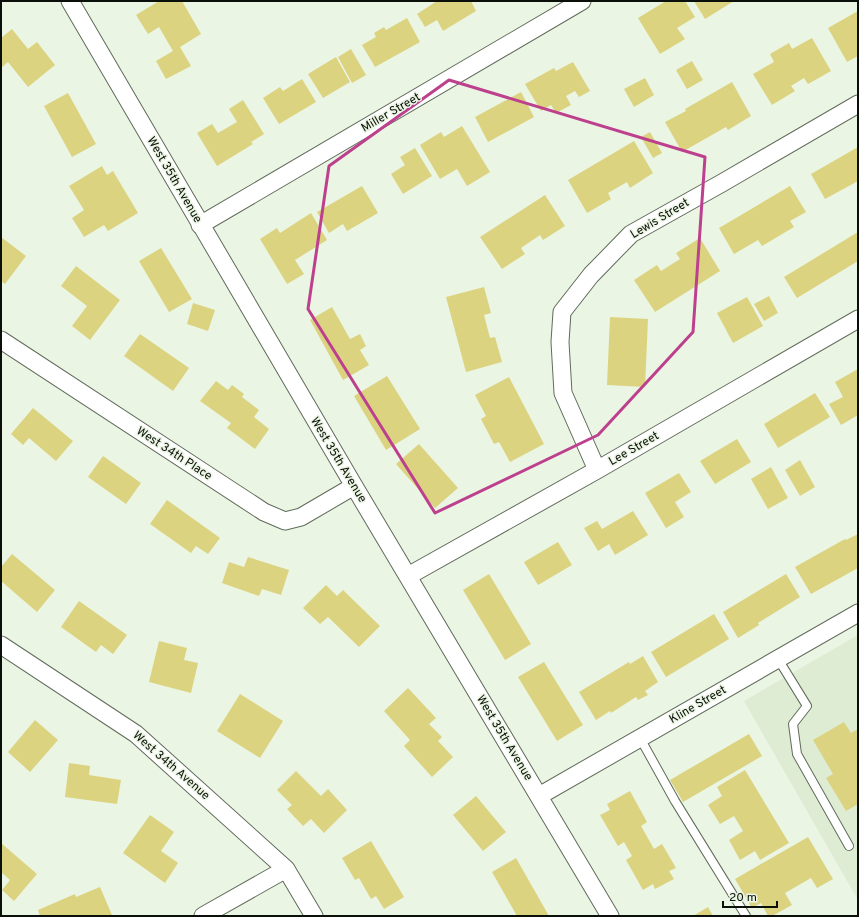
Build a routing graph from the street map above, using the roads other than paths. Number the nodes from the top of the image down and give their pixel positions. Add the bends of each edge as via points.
1 (582, 1) edge
2 (72, 2) edge
3 (858, 104) edge
4 (200, 225) junction
5 (858, 319) edge
6 (1, 340) edge
7 (597, 470) junction
8 (354, 486) junction
9 (408, 576) junction
10 (858, 613) edge
11 (1, 645) edge
12 (778, 659) junction
13 (640, 738) junction
14 (538, 796) junction
15 (849, 846) dead end
16 (286, 869) junction
17 (203, 916) edge
18 (314, 916) edge
19 (610, 916) edge
20 (746, 916) edge

1 - 4 street, Miller Street
2 - 4 street, West 35th Avenue
3 - 7 street, Lewis Street via 632,234 591,275 562,312 560,342 563,393
4 - 8 street, West 35th Avenue
5 - 7 street, Lee Street
6 - 8 street, West 34th Place via 222,486 264,512 285,521 301,517
7 - 9 street, Lee Street
8 - 9 street, West 35th Avenue
9 - 14 street, West 35th Avenue
10 - 12 street, Kline Street
11 - 16 street, West 34th Avenue via 136,734
12 - 13 street, Kline Street
12 - 15 lane via 806,706 793,724 796,754
13 - 14 street, Kline Street
13 - 20 lane via 675,801
14 - 19 street, West 35th Avenue
16 - 17 street
16 - 18 street, West 34th Avenue

